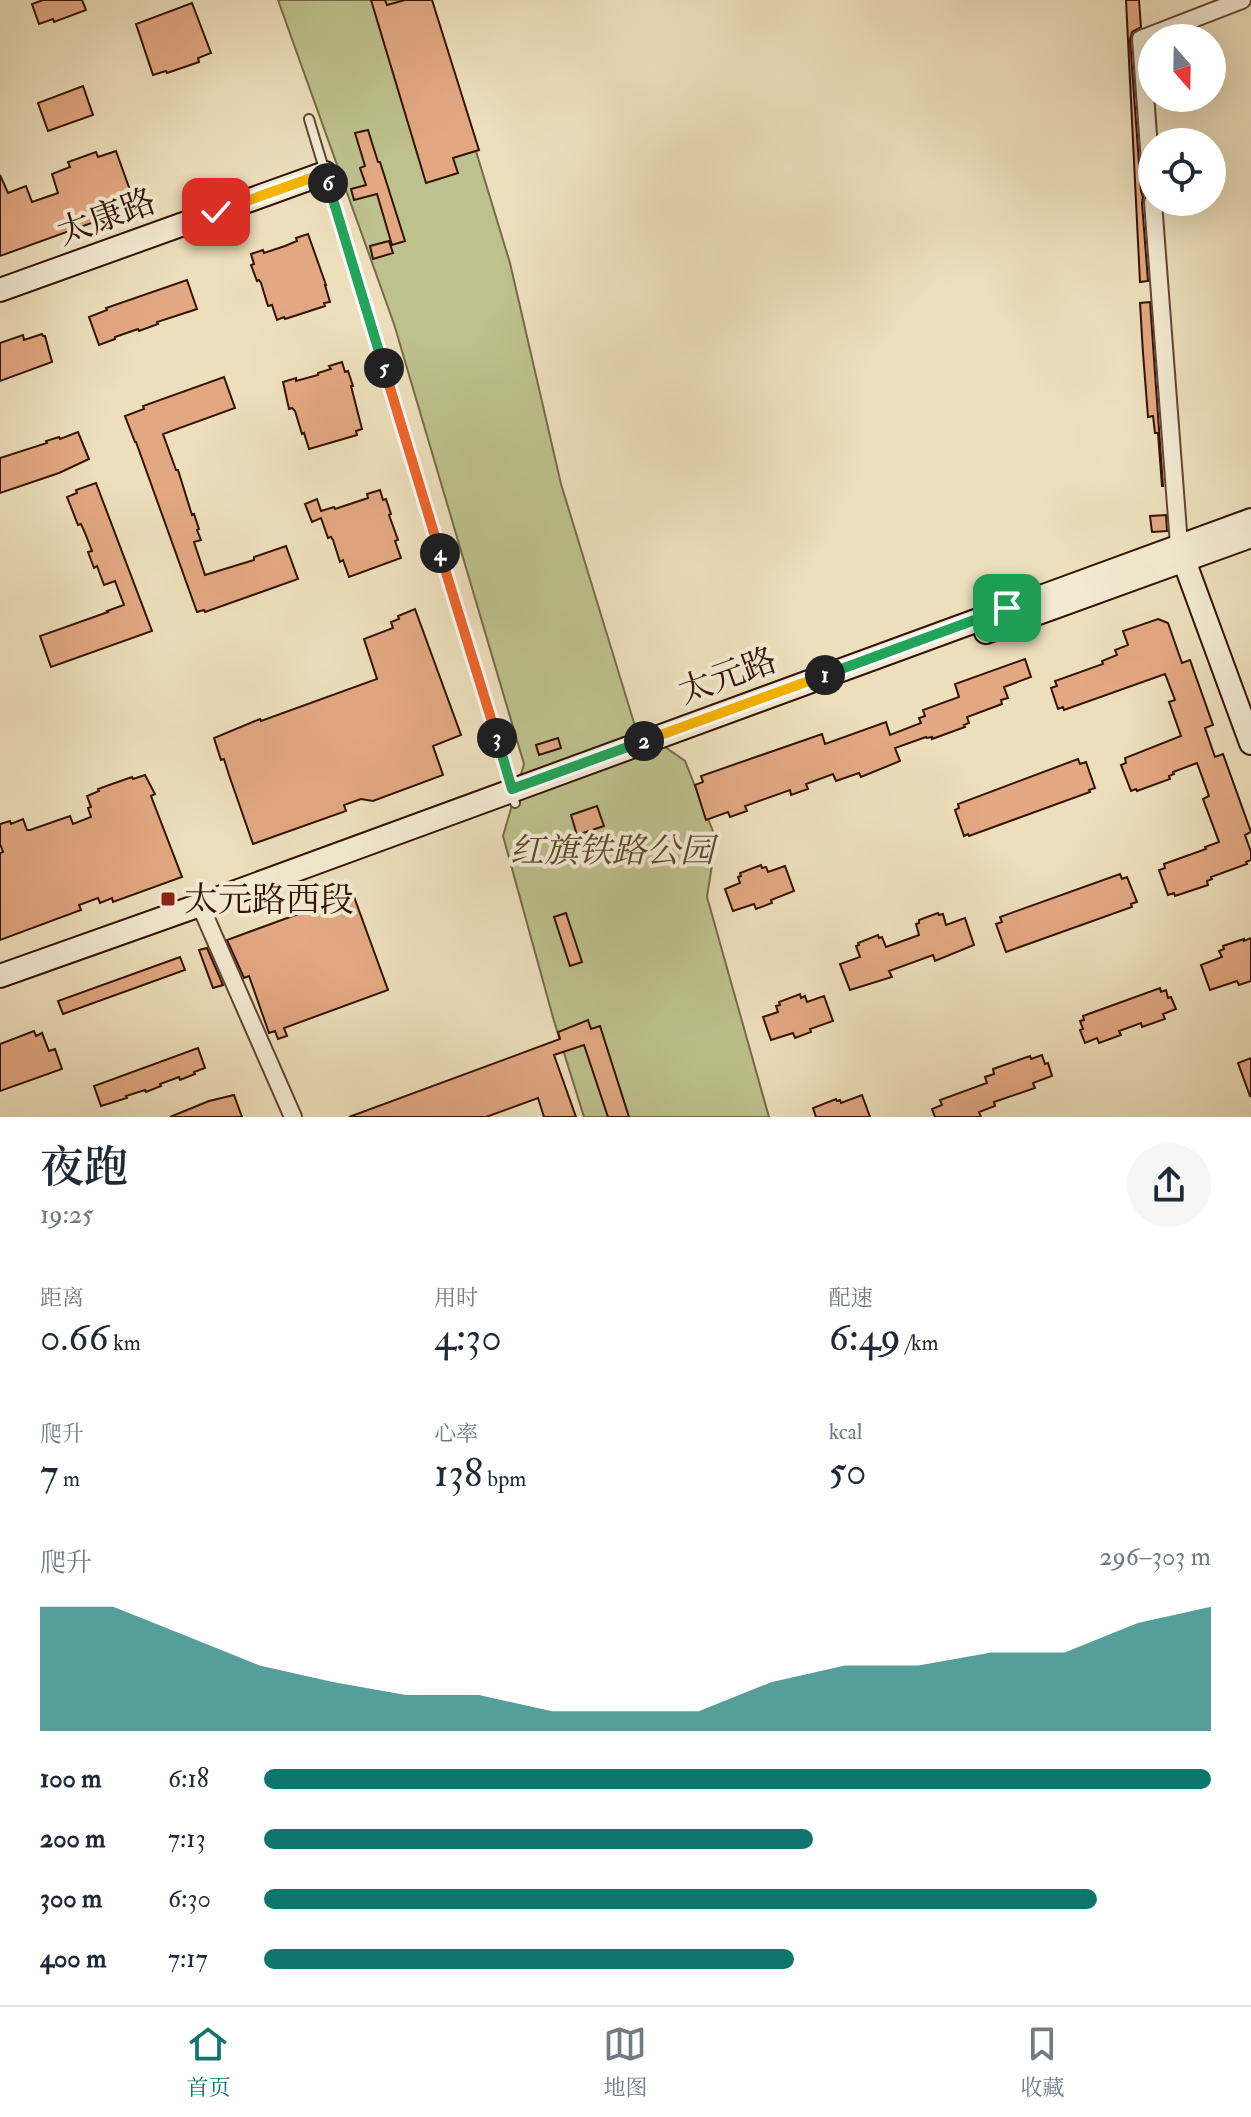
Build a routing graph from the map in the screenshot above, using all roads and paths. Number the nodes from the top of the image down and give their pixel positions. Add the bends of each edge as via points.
1 (1242, 0) edge
2 (309, 119) dead end
3 (1147, 128) edge
4 (325, 173) junction
5 (1154, 216) edge
6 (0, 290) edge
7 (1251, 520) edge
8 (1251, 536) edge
9 (1188, 551) junction
10 (1251, 707) edge
11 (1251, 743) edge
12 (514, 796) junction
13 (202, 910) junction
14 (0, 976) edge
15 (0, 990) edge
16 (293, 1117) edge

1 - 3 street via 1141,39
2 - 4 lane
4 - 6 main road, 太康路
4 - 12 lane
5 - 9 street
7 - 9 main road, 太元路
8 - 9 main road, 太元路
9 - 10 main road
9 - 11 main road
9 - 12 main road, 太元路
12 - 13 main road, 太元路
13 - 14 main road, 太元路
13 - 15 main road, 太元路
13 - 16 street

